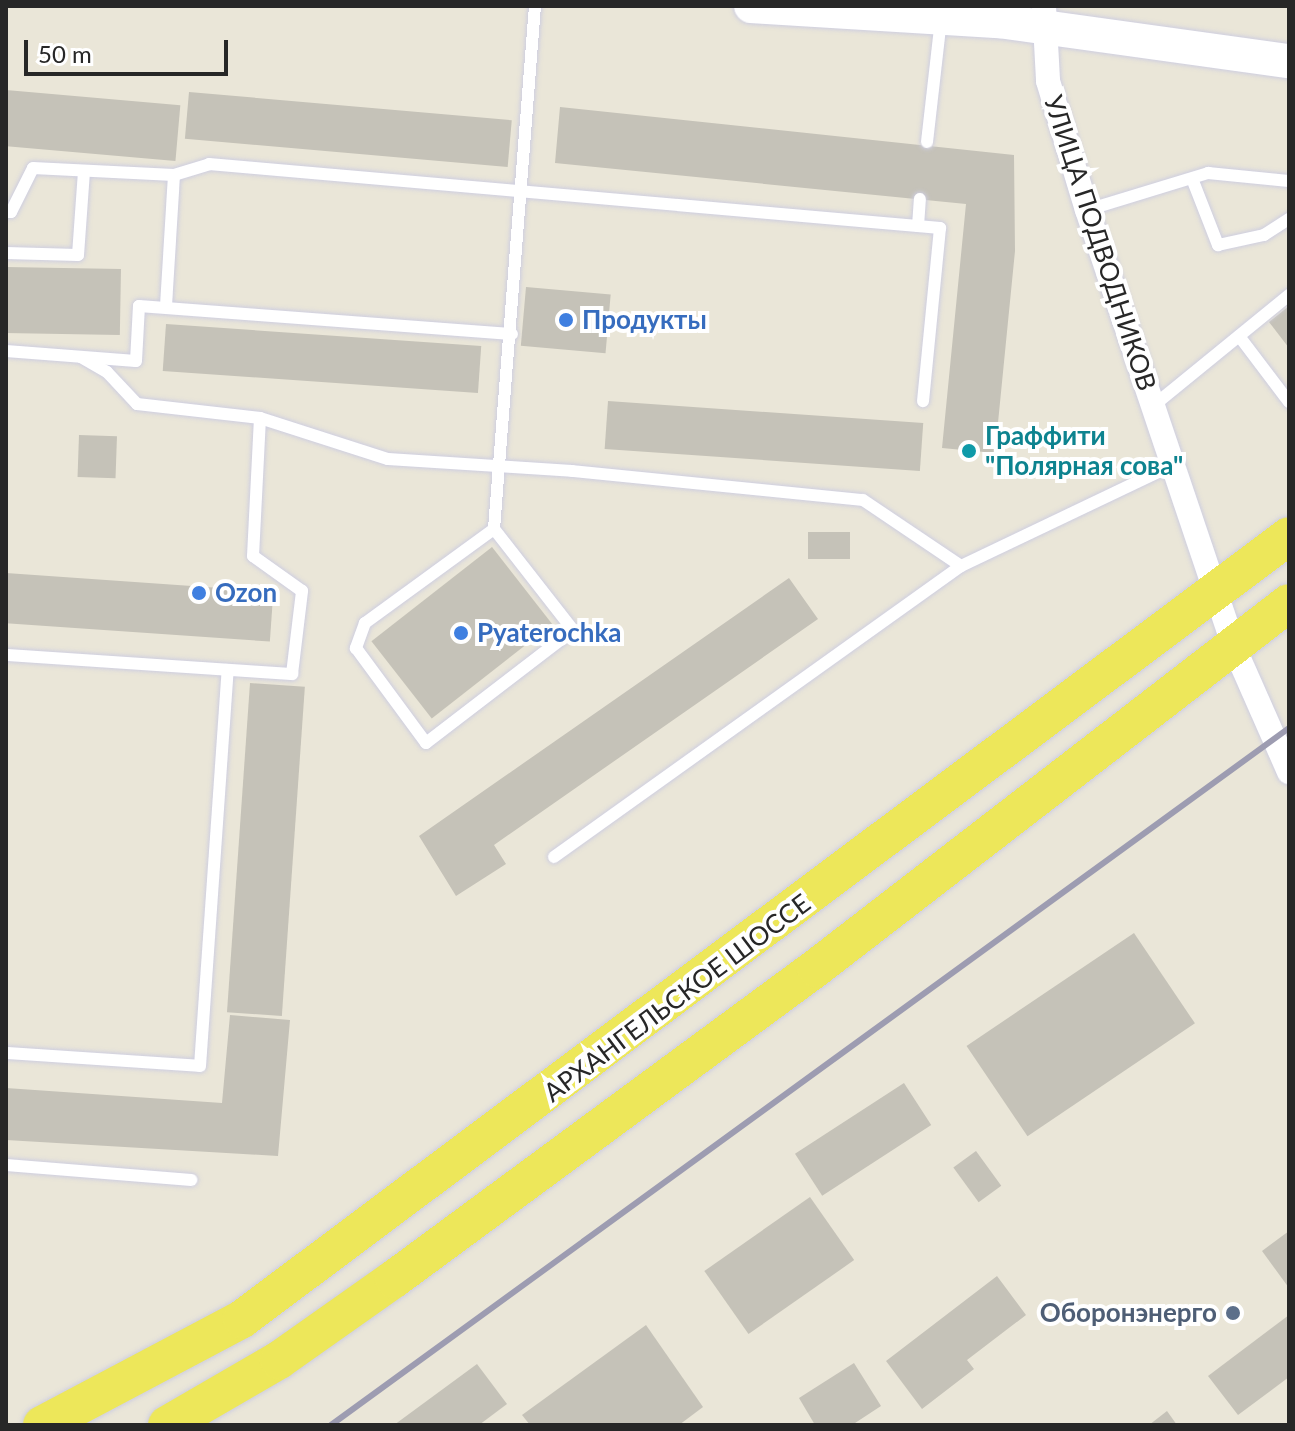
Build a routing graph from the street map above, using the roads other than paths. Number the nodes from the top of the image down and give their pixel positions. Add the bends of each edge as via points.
1 (535, 6) edge
2 (751, 6) edge
3 (1043, 16) edge
4 (941, 19) junction
5 (1289, 61) edge
6 (927, 142) dead end
7 (84, 171) junction
8 (174, 175) junction
9 (1193, 181) junction
10 (1289, 181) edge
11 (524, 193) junction
12 (920, 199) dead end
13 (1087, 210) junction
14 (6, 212) edge
15 (1289, 219) edge
16 (918, 226) junction
17 (6, 253) edge
18 (1289, 295) edge
19 (166, 307) junction
20 (512, 334) junction
21 (1239, 336) junction
22 (6, 351) edge
23 (81, 357) junction
24 (923, 401) dead end
25 (1289, 402) edge
26 (1153, 406) junction
27 (260, 418) junction
28 (1173, 465) junction
29 (501, 467) junction
30 (494, 529) junction
31 (1289, 536) edge
32 (961, 566) junction
33 (1215, 591) junction
34 (1289, 603) edge
35 (1233, 645) junction
36 (6, 655) edge
37 (228, 670) junction
38 (1289, 772) edge
39 (554, 857) dead end
40 (6, 1053) edge
41 (6, 1165) edge
42 (191, 1180) dead end
43 (42, 1425) edge
44 (167, 1425) edge

1 - 11 lane
2 - 4 street
3 - 4 street
3 - 5 street
3 - 13 street, УЛИЦА ПОДВОДНИКОВ via 1048,81
4 - 6 lane
7 - 8 lane
7 - 14 lane via 33,168 11,212
7 - 17 lane via 78,255
8 - 11 lane via 209,164
8 - 19 lane
9 - 10 lane via 1208,173
9 - 13 lane
9 - 15 lane via 1218,245 1264,235
11 - 16 lane
11 - 20 lane
12 - 16 lane
13 - 26 street, УЛИЦА ПОДВОДНИКОВ
16 - 24 lane via 940,228
18 - 21 lane
19 - 20 lane
19 - 23 lane via 139,306 136,361
20 - 29 lane
21 - 25 lane
21 - 26 lane
22 - 23 lane
23 - 27 lane via 107,372 137,404
26 - 28 street, УЛИЦА ПОДВОДНИКОВ
27 - 29 lane via 388,459
27 - 37 lane via 253,556 302,591 292,674
28 - 32 lane
28 - 33 street, УЛИЦА ПОДВОДНИКОВ
29 - 30 lane
29 - 32 lane via 863,500
30 - 30 lane via 573,630 426,743 356,648 365,623
31 - 33 main road, АРХАНГЕЛЬСКОЕ ШОССЕ
32 - 39 lane
33 - 35 street, УЛИЦА ПОДВОДНИКОВ
33 - 43 main road, АРХАНГЕЛЬСКОЕ ШОССЕ via 793,912 242,1319
34 - 35 main road
35 - 38 street, УЛИЦА ПОДВОДНИКОВ
35 - 44 main road via 816,968 394,1279 279,1360
36 - 37 lane
37 - 40 lane via 200,1066
41 - 42 lane

